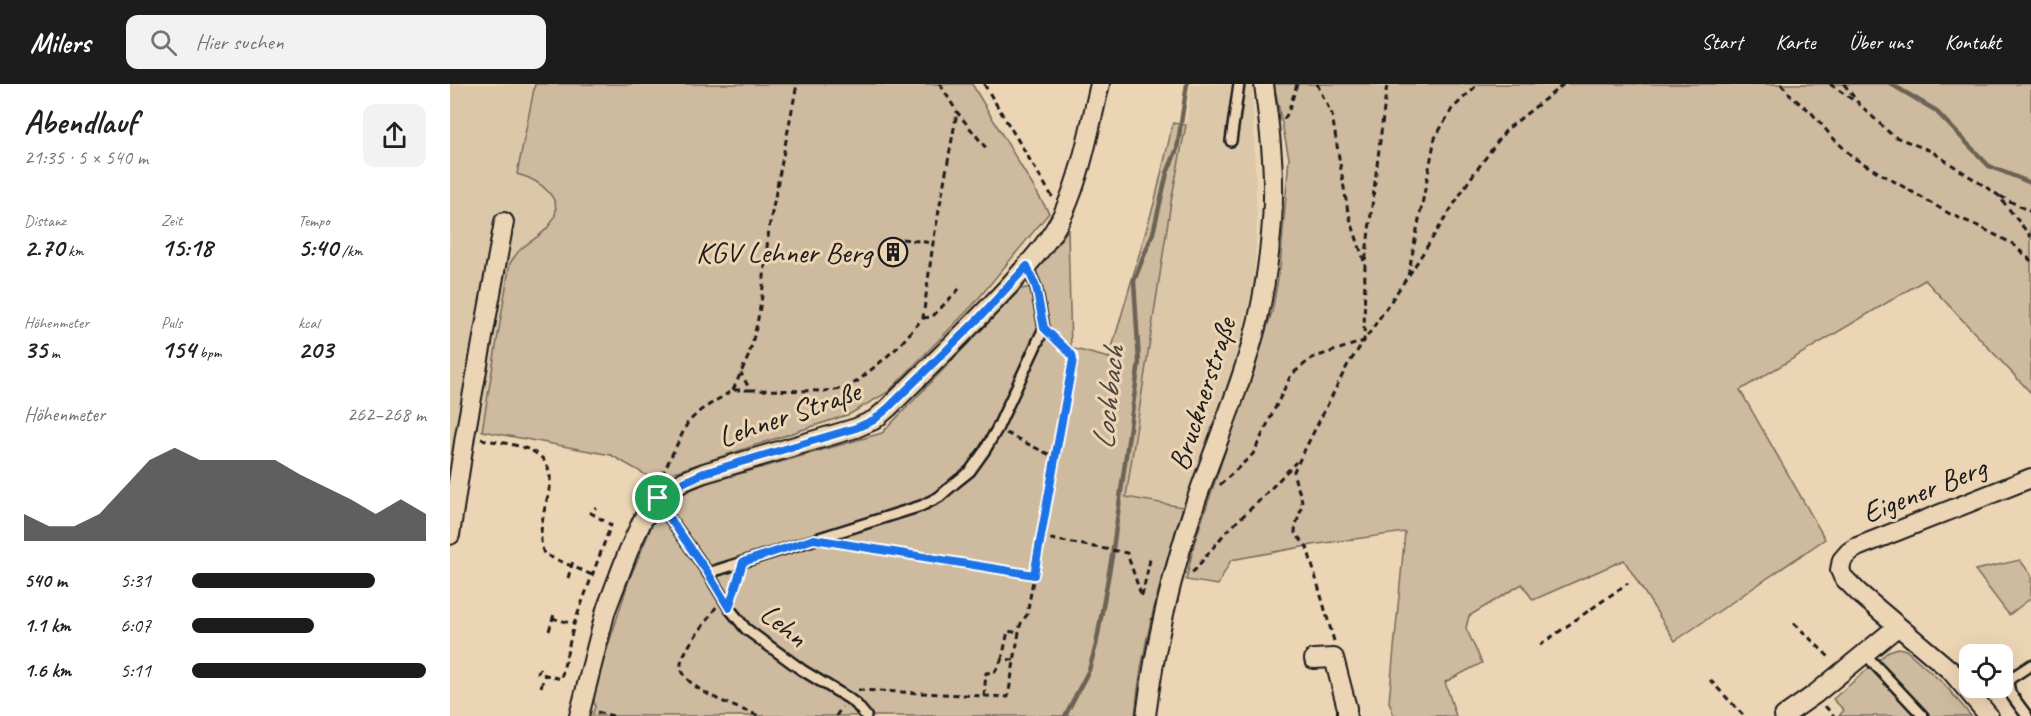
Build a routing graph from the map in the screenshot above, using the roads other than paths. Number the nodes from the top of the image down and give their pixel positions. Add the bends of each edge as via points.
1 (1100, 84) edge
2 (1239, 84) edge
3 (1264, 84) edge
4 (1231, 141) dead end
5 (504, 222) dead end
6 (1027, 266) junction
7 (2031, 478) edge
8 (658, 498) junction
9 (450, 535) edge
10 (708, 573) junction
11 (1897, 627) junction
12 (1864, 653) junction
13 (1314, 658) dead end
14 (2031, 665) edge
15 (579, 716) edge
16 (866, 716) edge
17 (1146, 716) edge
18 (1347, 716) edge
19 (1784, 716) edge
20 (1923, 716) edge
21 (1989, 716) edge
22 (2027, 716) edge

1 - 6 street, Lehner Straße via 1065,211 1046,244
2 - 4 lane
3 - 17 street, Brucknerstraße via 1274,184 1263,289 1232,404 1174,572 1152,666
5 - 9 street
6 - 8 street, Lehner Straße via 874,420 704,473
6 - 10 lane via 1036,287 1044,328 998,429 970,471 939,497 921,506
7 - 11 street, Eigener Berg via 1849,552 1842,560 1843,577
8 - 10 lane, Lehn
8 - 15 street, Lehner Straße via 643,519 615,585
10 - 16 lane, Lehn via 746,629 856,704
11 - 12 street
11 - 21 street via 1952,671
12 - 19 street
12 - 20 lane
13 - 18 street via 1335,658
14 - 22 lane via 2008,682 2010,693

